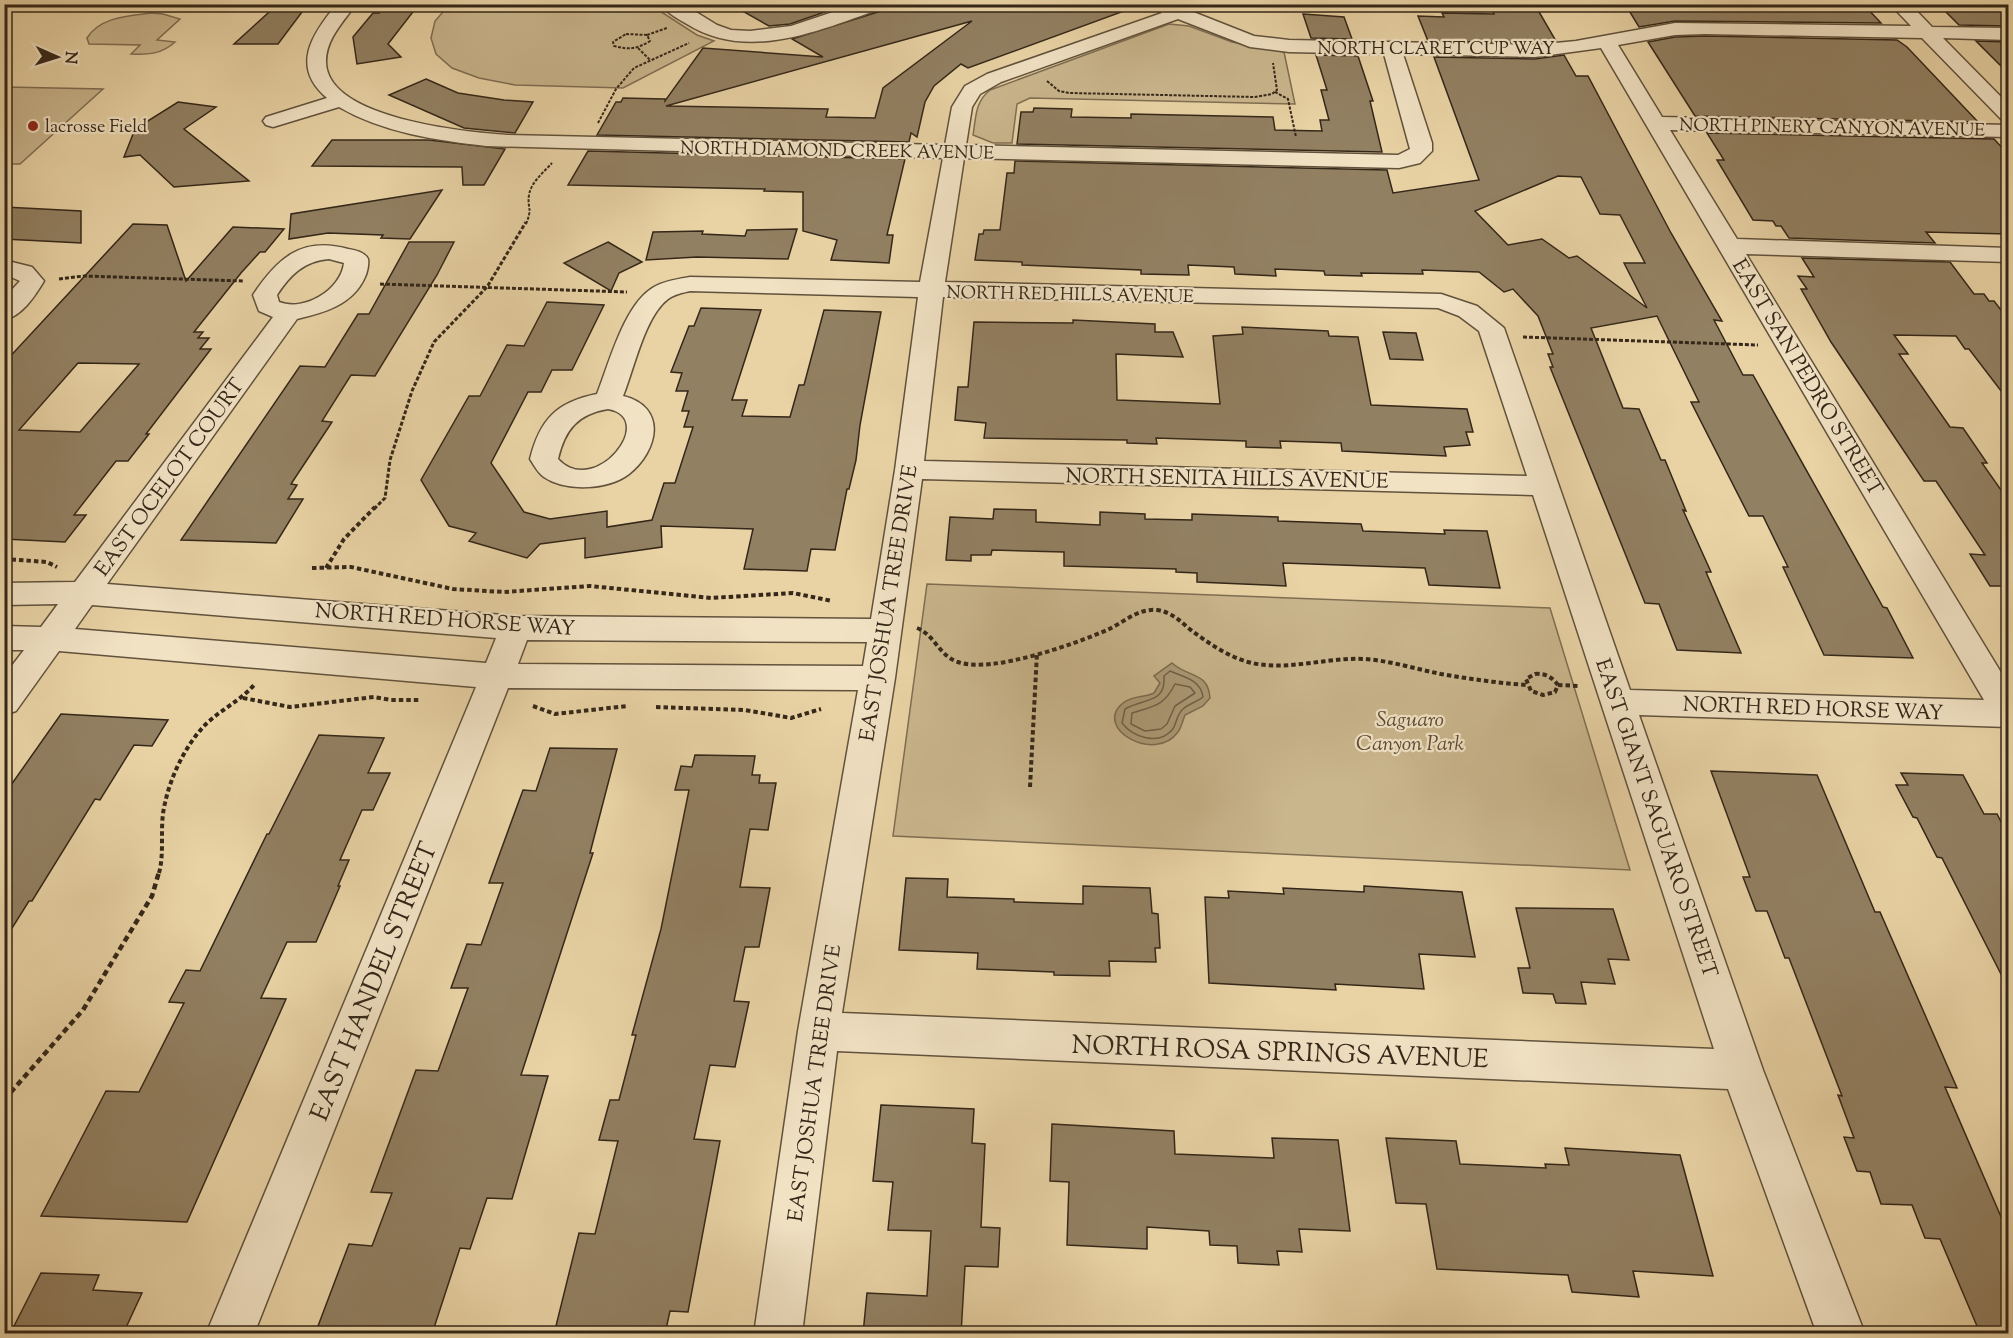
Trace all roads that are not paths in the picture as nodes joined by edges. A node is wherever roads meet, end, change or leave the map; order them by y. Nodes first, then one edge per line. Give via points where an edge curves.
1 (347, 4) edge
2 (670, 4) edge
3 (877, 4) edge
4 (1899, 4) edge
5 (1166, 9) edge
6 (1926, 32) junction
7 (2008, 34) edge
8 (1607, 42) junction
9 (1392, 49) junction
10 (342, 99) junction
11 (2008, 115) edge
12 (273, 121) dead end
13 (1656, 123) junction
14 (2008, 131) edge
15 (954, 153) junction
16 (1730, 246) junction
17 (2007, 257) edge
18 (16, 271) edge
19 (931, 291) junction
20 (1468, 310) joint
21 (4, 313) edge
22 (288, 314) dead end
23 (608, 401) dead end
24 (909, 470) junction
25 (1546, 486) junction
26 (84, 593) junction
27 (4, 594) edge
28 (516, 628) junction
29 (899, 629) junction
30 (4, 638) edge
31 (50, 639) junction
32 (497, 676) junction
33 (878, 678) junction
34 (4, 702) edge
35 (1618, 702) junction
36 (2008, 713) edge
37 (819, 1032) junction
38 (1742, 1070) junction
39 (230, 1334) edge
40 (778, 1334) edge
41 (1841, 1334) edge

1 - 10 street, NORTH DIAMOND CREEK AVENUE via 330,24 317,57 317,70
2 - 3 street via 710,29 731,36 756,37 784,33
4 - 6 street
5 - 9 street, NORTH CLARET CUP WAY via 1250,41
5 - 15 street, EAST JOSHUA TREE DRIVE via 972,90 962,108
6 - 7 street, NORTH CLARET CUP WAY
6 - 8 street, NORTH CLARET CUP WAY via 1706,28 1675,29
6 - 11 street
8 - 9 street, NORTH CLARET CUP WAY via 1535,51
8 - 13 street, EAST SAN PEDRO STREET
9 - 15 street, NORTH DIAMOND CREEK AVENUE via 1421,143 1421,151 1412,158 1384,163
10 - 12 street
10 - 15 street, NORTH DIAMOND CREEK AVENUE via 390,123 459,138
13 - 14 street, NORTH PINERY CANYON AVENUE
13 - 16 street, EAST SAN PEDRO STREET
15 - 19 street, EAST JOSHUA TREE DRIVE
16 - 17 street
16 - 36 street, EAST SAN PEDRO STREET
18 - 21 street via 32,281
19 - 20 street, NORTH RED HILLS AVENUE via 1441,301
19 - 23 street, NORTH RED HILLS AVENUE via 690,284 670,288 644,310
19 - 24 street, EAST JOSHUA TREE DRIVE
20 - 25 street, EAST GIANT SAGUARO STREET via 1491,328
22 - 26 street, EAST OCELOT COURT
24 - 25 street, NORTH SENITA HILLS AVENUE
24 - 29 street, EAST JOSHUA TREE DRIVE
25 - 35 street, EAST GIANT SAGUARO STREET
26 - 27 street, NORTH RED HORSE WAY
26 - 28 street, NORTH RED HORSE WAY
26 - 31 street, EAST OCELOT COURT
28 - 29 street, NORTH RED HORSE WAY
28 - 32 street, EAST HANDEL STREET
29 - 33 street, EAST JOSHUA TREE DRIVE
30 - 31 street
31 - 32 street
31 - 34 street, EAST OCELOT COURT
32 - 33 street
32 - 39 street, EAST HANDEL STREET
33 - 37 street, EAST JOSHUA TREE DRIVE
35 - 36 street, NORTH RED HORSE WAY
35 - 38 street, EAST GIANT SAGUARO STREET
37 - 38 street, NORTH ROSA SPRINGS AVENUE
37 - 40 street, EAST JOSHUA TREE DRIVE
38 - 41 street, EAST GIANT SAGUARO STREET

